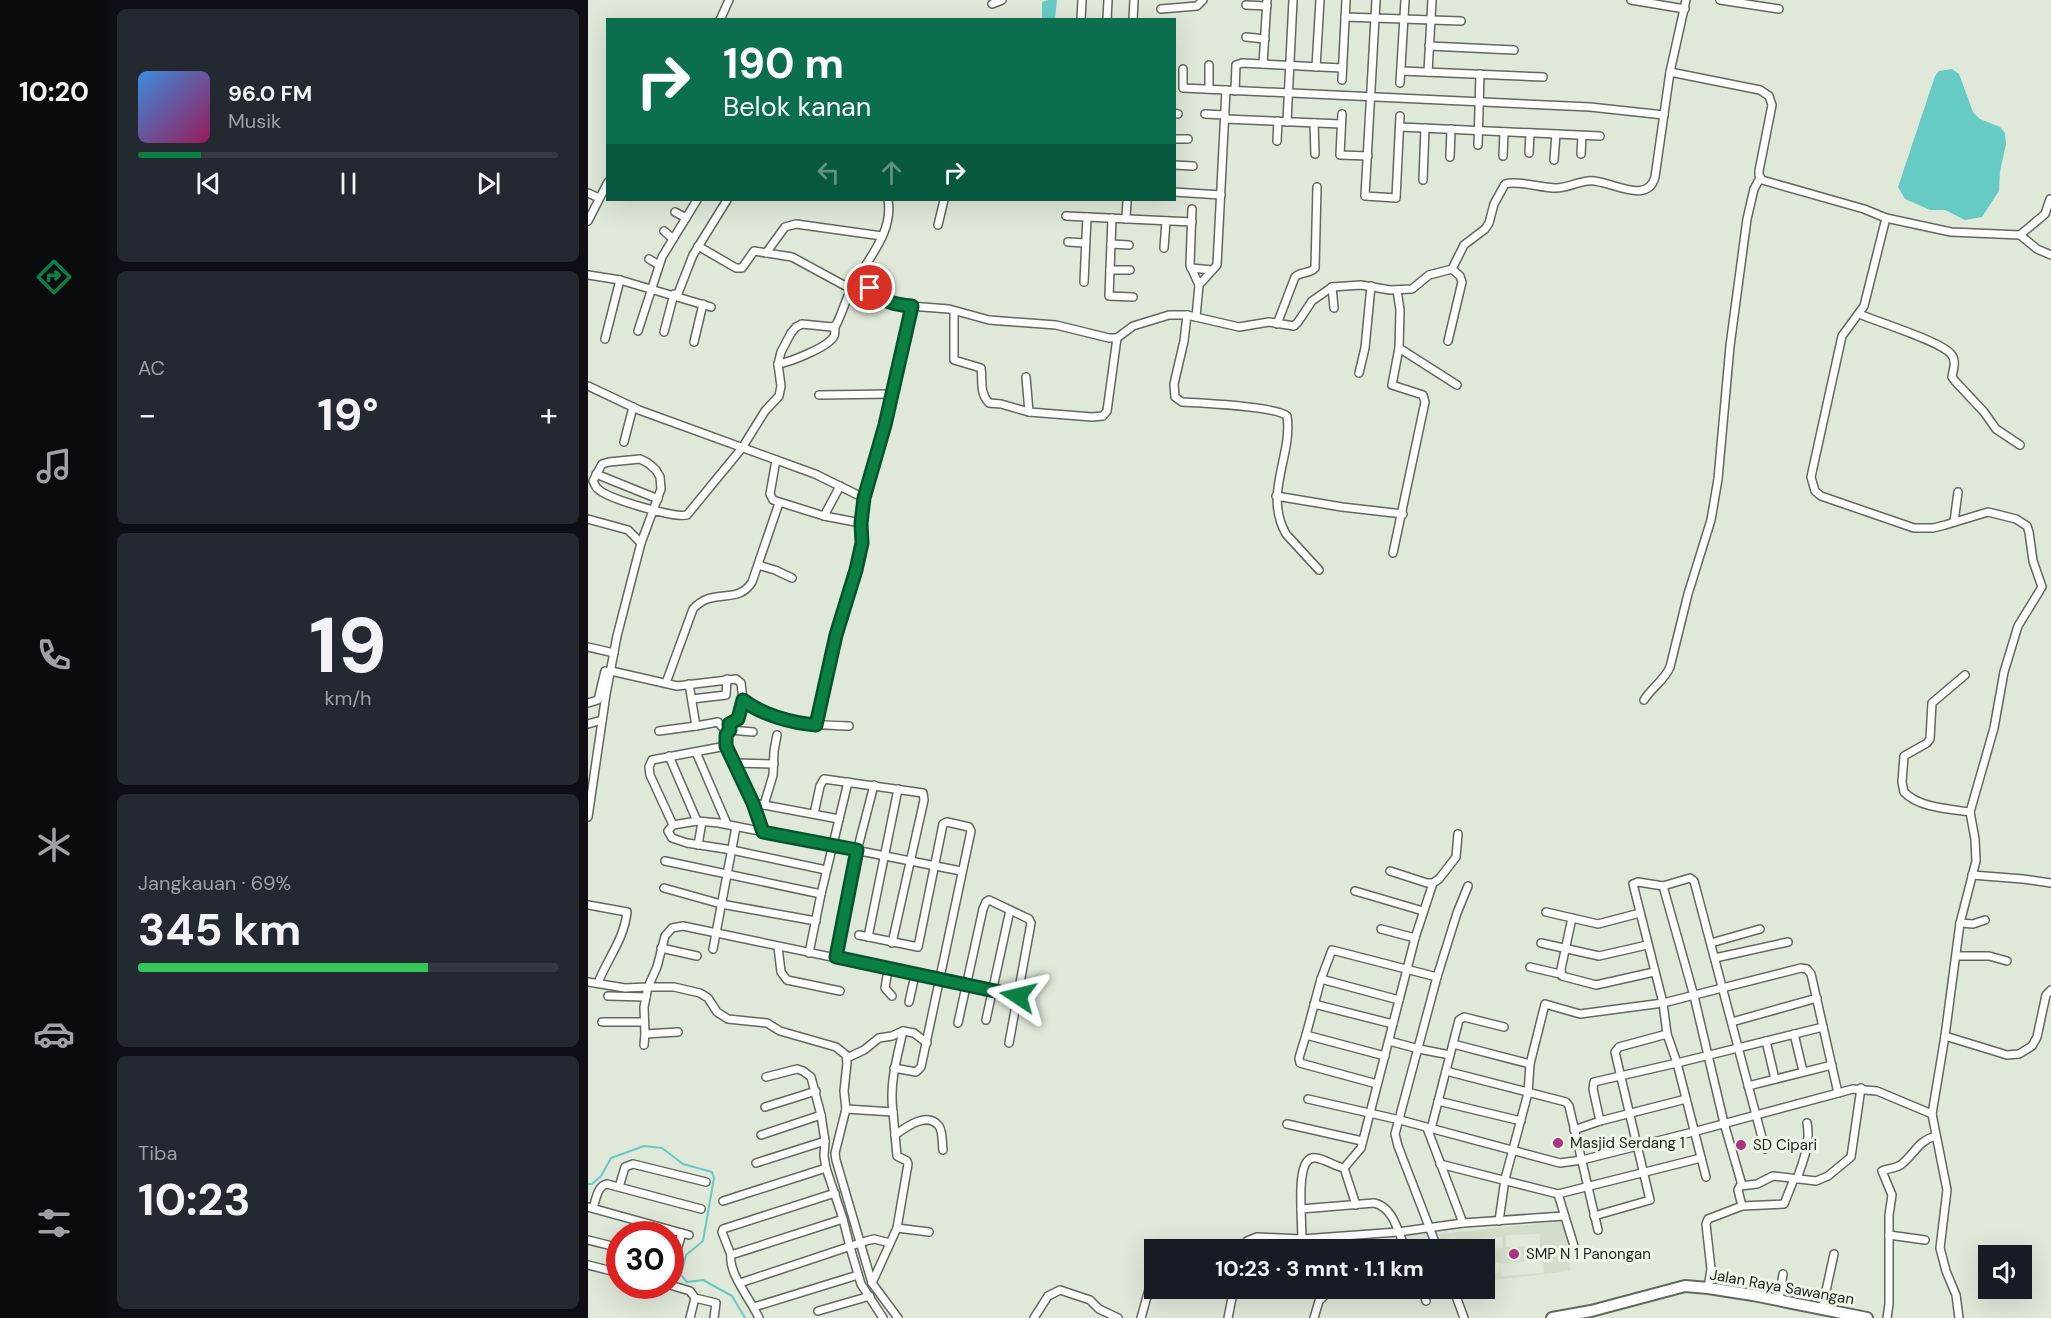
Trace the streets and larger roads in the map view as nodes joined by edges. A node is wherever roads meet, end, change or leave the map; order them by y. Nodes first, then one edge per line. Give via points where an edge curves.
1 (729, 0) edge
2 (1002, 0) edge
3 (1082, 0) edge
4 (1108, 0) edge
5 (1134, 0) edge
6 (1203, 0) edge
7 (1293, 0) edge
8 (1320, 0) edge
9 (1346, 0) edge
10 (1376, 0) edge
11 (1405, 0) edge
12 (1432, 0) edge
13 (1631, 0) edge
14 (1686, 0) edge
15 (1720, 0) edge
16 (1267, 3) edge
17 (992, 4) dead end
18 (1246, 5) dead end
19 (1161, 9) dead end
20 (1685, 9) junction
21 (1779, 9) dead end
22 (1345, 17) junction
23 (721, 18) edge
24 (1081, 18) edge
25 (1107, 18) edge
26 (1133, 18) edge
27 (1376, 18) junction
28 (1404, 19) junction
29 (1431, 20) junction
30 (1461, 21) dead end
31 (1246, 38) dead end
32 (1265, 39) junction
33 (1429, 46) junction
34 (1514, 50) dead end
35 (1263, 64) junction
36 (1209, 65) dead end
37 (1290, 65) junction
38 (1316, 67) junction
39 (1342, 68) junction
40 (1183, 69) dead end
41 (1401, 71) junction
42 (1428, 72) junction
43 (1670, 72) junction
44 (1480, 74) junction
45 (1543, 77) dead end
46 (1342, 80) dead end
47 (1400, 83) dead end
48 (1209, 89) junction
49 (1231, 91) junction
50 (1288, 93) junction
51 (1371, 98) junction
52 (1479, 103) junction
53 (1205, 114) dead end
54 (1342, 114) dead end
55 (1664, 115) junction
56 (1400, 116) dead end
57 (1225, 117) junction
58 (1278, 121) junction
59 (1287, 122) junction
60 (1314, 123) junction
61 (1341, 124) junction
62 (1400, 127) junction
63 (1425, 128) junction
64 (1451, 129) junction
65 (1478, 131) junction
66 (1504, 132) junction
67 (1530, 133) junction
68 (1556, 134) junction
69 (1582, 136) junction
70 (1600, 136) dead end
71 (1176, 139) edge
72 (1188, 139) dead end
73 (1277, 141) dead end
74 (1478, 145) dead end
75 (1529, 153) dead end
76 (1315, 154) dead end
77 (1581, 154) dead end
78 (1368, 156) junction
79 (1503, 156) dead end
80 (1450, 157) dead end
81 (1554, 160) dead end
82 (1176, 165) edge
83 (1194, 166) dead end
84 (1760, 178) junction
85 (1423, 180) dead end
86 (606, 186) edge
87 (1317, 187) dead end
88 (1176, 192) edge
89 (588, 193) edge
90 (1221, 195) junction
91 (599, 198) junction
92 (2050, 199) edge
93 (696, 201) edge
94 (726, 201) edge
95 (888, 201) edge
96 (944, 201) edge
97 (1127, 201) edge
98 (1192, 209) dead end
99 (675, 212) dead end
100 (1066, 216) dead end
101 (1087, 217) junction
102 (686, 218) junction
103 (1112, 218) junction
104 (1886, 218) junction
105 (1126, 219) junction
106 (588, 221) edge
107 (1166, 221) junction
108 (1192, 222) junction
109 (938, 225) dead end
110 (664, 231) dead end
111 (2020, 235) junction
112 (882, 236) junction
113 (672, 238) junction
114 (1068, 242) dead end
115 (1085, 243) junction
116 (1111, 244) junction
117 (1129, 245) dead end
118 (698, 246) junction
119 (1164, 248) dead end
120 (766, 253) junction
121 (2051, 255) edge
122 (649, 259) dead end
123 (659, 265) junction
124 (1191, 268) junction
125 (1452, 269) junction
126 (1110, 270) junction
127 (1130, 270) dead end
128 (1212, 270) junction
129 (588, 275) edge
130 (860, 275) junction
131 (620, 280) junction
132 (1084, 282) dead end
133 (1199, 285) junction
134 (1371, 286) junction
135 (1332, 287) junction
136 (651, 288) junction
137 (852, 289) junction
138 (1397, 290) junction
139 (676, 295) junction
140 (1133, 297) dead end
141 (912, 306) junction
142 (1334, 308) dead end
143 (954, 311) junction
144 (1858, 314) junction
145 (1187, 315) junction
146 (1196, 316) junction
147 (1277, 324) junction
148 (835, 326) junction
149 (638, 331) dead end
150 (663, 332) dead end
151 (1117, 338) junction
152 (604, 339) dead end
153 (1448, 341) dead end
154 (694, 342) dead end
155 (1399, 348) junction
156 (778, 364) junction
157 (1359, 373) dead end
158 (1026, 377) dead end
159 (1457, 385) dead end
160 (588, 386) edge
161 (892, 394) junction
162 (819, 395) dead end
163 (633, 407) junction
164 (1029, 412) junction
165 (624, 442) dead end
166 (2020, 445) dead end
167 (742, 448) junction
168 (776, 460) junction
169 (596, 474) junction
170 (840, 486) junction
171 (1958, 492) dead end
172 (1276, 496) junction
173 (864, 498) junction
174 (658, 499) junction
175 (779, 503) junction
176 (652, 510) junction
177 (1402, 514) junction
178 (824, 516) junction
179 (588, 519) edge
180 (1954, 522) junction
181 (861, 523) junction
182 (641, 543) junction
183 (1392, 553) dead end
184 (758, 565) junction
185 (1319, 570) dead end
186 (792, 578) dead end
187 (588, 647) edge
188 (614, 652) junction
189 (608, 671) junction
190 (1965, 675) dead end
191 (727, 679) junction
192 (666, 683) junction
193 (689, 684) junction
194 (692, 699) junction
195 (1644, 699) dead end
196 (743, 700) junction
197 (588, 703) edge
198 (602, 720) junction
199 (588, 724) edge
200 (816, 725) junction
201 (696, 726) junction
202 (849, 726) dead end
203 (659, 730) dead end
204 (728, 731) junction
205 (753, 732) dead end
206 (777, 735) dead end
207 (726, 746) junction
208 (696, 752) junction
209 (669, 756) junction
210 (734, 763) junction
211 (774, 764) junction
212 (848, 782) junction
213 (874, 785) junction
214 (898, 789) junction
215 (753, 803) junction
216 (764, 805) junction
217 (1970, 812) junction
218 (814, 814) junction
219 (588, 817) edge
220 (839, 819) junction
221 (700, 821) junction
222 (727, 824) junction
223 (673, 825) junction
224 (736, 827) junction
225 (763, 832) junction
226 (1458, 834) dead end
227 (698, 845) junction
228 (833, 846) junction
229 (732, 849) junction
230 (857, 850) junction
231 (885, 856) junction
232 (665, 861) dead end
233 (911, 861) junction
234 (934, 866) junction
235 (826, 870) junction
236 (961, 871) junction
237 (1390, 871) dead end
238 (727, 874) junction
239 (1972, 875) junction
240 (1433, 883) junction
241 (2051, 884) edge
242 (1468, 886) dead end
243 (1663, 886) junction
244 (664, 888) dead end
245 (1355, 891) dead end
246 (821, 894) junction
247 (721, 904) junction
248 (588, 905) edge
249 (1010, 910) junction
250 (1423, 911) junction
251 (1546, 912) dead end
252 (1640, 913) junction
253 (1572, 918) junction
254 (1985, 920) dead end
255 (816, 921) junction
256 (1960, 924) junction
257 (1381, 929) dead end
258 (1760, 929) dead end
259 (714, 933) junction
260 (859, 935) dead end
261 (868, 937) junction
262 (1415, 938) junction
263 (1788, 942) dead end
264 (892, 943) junction
265 (1541, 943) dead end
266 (1711, 943) junction
267 (1647, 945) junction
268 (778, 947) junction
269 (662, 948) junction
270 (1566, 948) junction
271 (713, 949) dead end
272 (809, 953) junction
273 (697, 956) dead end
274 (1956, 956) junction
275 (836, 957) junction
276 (1715, 958) junction
277 (2007, 962) dead end
278 (1530, 967) dead end
279 (888, 970) junction
280 (1407, 970) junction
281 (1654, 972) junction
282 (1560, 974) junction
283 (915, 975) junction
284 (1437, 977) junction
285 (1321, 979) junction
286 (939, 980) junction
287 (588, 982) edge
288 (598, 983) junction
289 (966, 986) junction
290 (648, 987) junction
291 (1723, 988) junction
292 (2051, 990) edge
293 (840, 991) dead end
294 (992, 991) junction
295 (608, 996) dead end
296 (892, 996) dead end
297 (1018, 996) junction
298 (1694, 996) junction
299 (646, 997) junction
300 (1816, 998) junction
301 (1399, 1000) junction
302 (909, 1002) dead end
303 (1663, 1003) junction
304 (1314, 1004) junction
305 (986, 1020) dead end
306 (602, 1022) dead end
307 (644, 1022) junction
308 (1732, 1022) junction
309 (958, 1023) dead end
310 (1393, 1024) junction
311 (1504, 1027) dead end
312 (1823, 1027) junction
313 (903, 1031) junction
314 (678, 1032) dead end
315 (645, 1034) junction
316 (1668, 1034) junction
317 (1794, 1034) junction
318 (1306, 1035) junction
319 (1945, 1036) junction
320 (1389, 1041) junction
321 (1766, 1041) junction
322 (927, 1043) junction
323 (1009, 1043) dead end
324 (1453, 1044) junction
325 (644, 1045) dead end
326 (1737, 1047) junction
327 (1419, 1049) junction
328 (1450, 1055) junction
329 (1385, 1056) junction
330 (1707, 1056) junction
331 (847, 1058) junction
332 (1677, 1063) junction
333 (1530, 1065) junction
334 (1832, 1065) junction
335 (894, 1068) junction
336 (1446, 1071) junction
337 (1803, 1071) junction
338 (1619, 1076) junction
339 (766, 1077) dead end
340 (1775, 1079) junction
341 (1377, 1084) junction
342 (1748, 1086) junction
343 (1861, 1088) junction
344 (816, 1091) junction
345 (1528, 1093) junction
346 (1838, 1093) junction
347 (1308, 1099) dead end
348 (1686, 1099) junction
349 (1438, 1101) junction
350 (765, 1107) dead end
351 (846, 1108) junction
352 (893, 1112) junction
353 (1369, 1114) junction
354 (1629, 1114) junction
355 (1932, 1114) junction
356 (821, 1115) junction
357 (1755, 1116) junction
358 (1400, 1120) junction
359 (1521, 1121) junction
360 (1600, 1121) junction
361 (1724, 1123) junction
362 (1807, 1123) dead end
363 (1287, 1124) dead end
364 (1429, 1128) junction
365 (1574, 1130) junction
366 (1694, 1132) junction
367 (761, 1135) dead end
368 (896, 1135) junction
369 (1936, 1136) junction
370 (825, 1141) junction
371 (1362, 1141) junction
372 (1637, 1145) junction
373 (1764, 1149) dead end
374 (943, 1150) dead end
375 (1513, 1150) junction
376 (1701, 1158) junction
377 (1582, 1160) junction
378 (756, 1163) dead end
379 (1440, 1164) junction
380 (826, 1168) junction
381 (1344, 1168) junction
382 (1644, 1172) junction
383 (1706, 1177) dead end
384 (1505, 1179) junction
385 (1796, 1179) junction
386 (706, 1182) dead end
387 (1742, 1185) junction
388 (619, 1187) junction
389 (1588, 1187) junction
390 (835, 1193) junction
391 (1558, 1194) junction
392 (723, 1201) dead end
393 (1356, 1205) junction
394 (1742, 1206) junction
395 (591, 1208) edge
396 (701, 1209) dead end
397 (1301, 1209) junction
398 (1564, 1216) junction
399 (1594, 1216) junction
400 (843, 1219) junction
401 (638, 1221) edge
402 (1498, 1221) junction
403 (1463, 1223) junction
404 (897, 1228) junction
405 (1431, 1228) junction
406 (1598, 1230) dead end
407 (929, 1232) dead end
408 (1398, 1232) junction
409 (1889, 1235) junction
410 (1252, 1239) edge
411 (1302, 1239) junction
412 (1401, 1239) edge
413 (1434, 1239) edge
414 (588, 1240) edge
415 (1925, 1240) dead end
416 (890, 1243) junction
417 (606, 1244) edge
418 (860, 1244) junction
419 (1574, 1246) dead end
420 (850, 1247) junction
421 (1834, 1254) dead end
422 (731, 1255) junction
423 (588, 1265) edge
424 (606, 1270) edge
425 (1783, 1274) dead end
426 (858, 1275) junction
427 (740, 1283) junction
428 (872, 1283) junction
429 (1708, 1288) junction
430 (684, 1289) edge
431 (870, 1296) junction
432 (694, 1298) junction
433 (1146, 1299) edge
434 (1231, 1299) edge
435 (1321, 1299) edge
436 (1457, 1299) edge
437 (1779, 1300) junction
438 (754, 1307) junction
439 (1822, 1309) junction
440 (818, 1311) dead end
441 (1107, 1316) edge
442 (690, 1318) edge
443 (714, 1318) edge
444 (759, 1318) edge
445 (883, 1318) edge
446 (898, 1318) edge
447 (1034, 1318) edge
448 (1118, 1318) edge
449 (1141, 1318) edge
450 (1228, 1318) edge
451 (1314, 1318) edge
452 (1464, 1318) edge
453 (1552, 1318) edge
454 (1867, 1318) edge
455 (1887, 1318) edge
456 (1959, 1318) edge

1 - 23 street
2 - 17 street
3 - 24 street
4 - 25 street
5 - 26 street
6 - 19 street via 1197,6
7 - 37 street
8 - 38 street
9 - 22 street
10 - 27 street
11 - 28 street
12 - 29 street
13 - 20 street
14 - 20 street
15 - 21 street
16 - 18 street
16 - 32 street
20 - 43 street
22 - 27 street
22 - 39 street
27 - 28 street
27 - 51 street
28 - 29 street
28 - 41 street
29 - 30 street
29 - 33 street
31 - 32 street
32 - 35 street
33 - 34 street
33 - 42 street
35 - 37 street
35 - 49 street via 1236,65
36 - 48 street
37 - 38 street
37 - 50 street
38 - 39 street
39 - 46 street
40 - 48 street via 1183,88
41 - 42 street
41 - 47 street
42 - 44 street
43 - 55 street
43 - 84 street via 1760,90 1769,96 1772,105
44 - 45 street
44 - 52 street
48 - 49 street
49 - 50 street
49 - 57 street
50 - 51 street
50 - 59 street
51 - 52 street
51 - 78 street
52 - 55 street via 1590,107
52 - 65 street
53 - 57 street
54 - 61 street
55 - 125 street via 1655,177 1647,189 1636,191 1588,181 1559,188 1505,184 1489,224 1464,245
56 - 62 street
57 - 58 street
57 - 90 street
58 - 59 street
58 - 73 street
59 - 60 street
60 - 61 street
60 - 76 street
61 - 78 street via 1340,155
62 - 63 street
62 - 78 street via 1396,198 1365,196
63 - 64 street
63 - 85 street
64 - 65 street
64 - 80 street
65 - 66 street
65 - 74 street
66 - 67 street
66 - 79 street
67 - 68 street
67 - 75 street
68 - 69 street
68 - 81 street
69 - 70 street
69 - 77 street
71 - 72 street
82 - 83 street
84 - 104 street
84 - 195 street via 1747,219 1711,520 1670,668
86 - 91 street
87 - 147 street via 1315,268 1295,277
88 - 90 street
89 - 91 street
90 - 128 street via 1216,265
91 - 106 street
92 - 111 street via 2045,214
93 - 102 street
94 - 118 street
95 - 112 street
96 - 109 street
97 - 105 street
98 - 108 street
99 - 102 street
100 - 101 street
101 - 103 street
101 - 115 street
102 - 113 street
103 - 105 street
103 - 116 street
104 - 111 street via 1951,232
104 - 144 street via 1868,293
105 - 107 street
107 - 108 street
107 - 119 street
108 - 124 street
110 - 113 street
111 - 121 street
112 - 120 street via 796,224 784,227
112 - 130 street
113 - 123 street
114 - 115 street
115 - 132 street
116 - 117 street
116 - 126 street
118 - 120 street via 736,268 742,268 754,251
118 - 139 street
120 - 137 street via 792,257
122 - 123 street
123 - 136 street
124 - 128 street
124 - 133 street
125 - 138 street via 1429,275 1412,289
125 - 153 street via 1462,282
126 - 127 street
126 - 140 street via 1109,296
128 - 133 street
129 - 131 street
130 - 137 street
130 - 141 street via 885,301
131 - 136 street
131 - 152 street
133 - 146 street
134 - 135 street
134 - 138 street
134 - 157 street
135 - 142 street
135 - 147 street via 1312,301 1296,324
136 - 139 street
136 - 149 street
137 - 148 street
138 - 155 street
139 - 150 street
139 - 154 street via 707,305
141 - 143 street
141 - 161 street
143 - 151 street via 989,320 1056,325
143 - 164 street via 954,360 981,368 981,390 989,403
144 - 166 street via 1950,353 1955,381 1996,429
144 - 180 street via 1842,336 1811,477 1815,491 1914,528
145 - 146 street
145 - 151 street via 1154,318 1132,326
145 - 172 street via 1174,397 1182,402 1254,408 1287,416
146 - 147 street via 1239,327 1261,322
148 - 156 street via 834,337 828,343 793,361
148 - 156 street via 796,327
151 - 164 street via 1106,414 1097,417
155 - 159 street
155 - 177 street via 1392,385 1423,395 1425,402
156 - 167 street via 779,396
158 - 164 street
160 - 163 street
161 - 162 street
161 - 173 street
163 - 165 street
163 - 167 street
167 - 168 street
167 - 176 street via 687,515
168 - 170 street
168 - 175 street via 770,497
169 - 174 street
169 - 174 street via 602,464 609,462 644,461 660,477
169 - 176 street via 593,481 600,491
170 - 173 street
170 - 178 street
171 - 180 street
172 - 177 street
172 - 185 street via 1282,528
173 - 181 street
174 - 176 street
175 - 178 street
175 - 184 street
176 - 182 street
177 - 183 street
178 - 181 street
179 - 182 street via 628,530
180 - 217 street via 1988,512 2021,522 2030,532 2033,561 2042,587 2018,626
181 - 200 street via 856,570 836,635
182 - 188 street
184 - 186 street
184 - 192 street via 745,592 710,597 693,609
187 - 188 street
188 - 189 street
189 - 192 street
189 - 197 street via 598,700
189 - 198 street
190 - 217 street via 1932,704 1930,739 1904,756 1902,782 1904,792 1914,799
191 - 193 street
191 - 194 street via 724,696
191 - 196 street via 741,683
192 - 193 street
193 - 194 street
194 - 201 street
196 - 200 street via 763,712
196 - 204 street via 738,719 730,723
198 - 199 street
198 - 219 street
200 - 202 street
201 - 203 street
201 - 204 street via 718,722
204 - 205 street
204 - 207 street
206 - 211 street
207 - 208 street
207 - 210 street
208 - 209 street
208 - 222 street
209 - 221 street
209 - 223 street via 652,760 649,770
210 - 211 street
210 - 215 street
211 - 216 street
212 - 213 street
212 - 218 street via 824,779
212 - 220 street
213 - 214 street
213 - 230 street
214 - 231 street
214 - 233 street via 921,792 925,797
215 - 216 street
215 - 225 street
216 - 218 street
217 - 239 street via 1977,852
218 - 220 street
220 - 228 street
221 - 222 street
221 - 223 street
221 - 227 street
222 - 224 street
223 - 227 street via 668,831 672,838
224 - 225 street
224 - 229 street
225 - 228 street
226 - 240 street via 1456,857
227 - 229 street
228 - 230 street
228 - 235 street
229 - 235 street
229 - 238 street
230 - 231 street
230 - 275 street
231 - 233 street
231 - 261 street
232 - 238 street
233 - 234 street
233 - 264 street
234 - 236 street
234 - 236 street via 943,824 947,822 970,829
234 - 264 street via 921,948
235 - 246 street
236 - 286 street
237 - 240 street
238 - 246 street
238 - 247 street
239 - 241 street
239 - 256 street
240 - 250 street
242 - 284 street
243 - 252 street via 1633,884
243 - 266 street via 1692,879
243 - 298 street
244 - 247 street
245 - 250 street
246 - 255 street
247 - 255 street
247 - 259 street
248 - 288 street via 625,911 627,915 622,937
249 - 289 street via 990,900 986,902
249 - 294 street
249 - 297 street via 1031,922
250 - 262 street
251 - 253 street
252 - 253 street via 1602,924
252 - 267 street
253 - 270 street
254 - 256 street
255 - 272 street
256 - 274 street
257 - 262 street
258 - 266 street
259 - 268 street
259 - 269 street via 677,926 668,931
259 - 271 street
260 - 261 street
261 - 264 street
262 - 280 street
263 - 276 street
265 - 270 street
266 - 276 street
267 - 270 street via 1599,956
267 - 281 street
268 - 272 street
268 - 293 street via 781,972 787,980
269 - 273 street
269 - 290 street
270 - 282 street
272 - 275 street
274 - 277 street via 1987,956
274 - 319 street
275 - 279 street
276 - 291 street
278 - 282 street
279 - 283 street
279 - 296 street via 885,988
280 - 284 street
280 - 285 street via 1334,949
280 - 301 street
281 - 282 street via 1596,986
281 - 303 street
283 - 286 street
283 - 302 street
284 - 327 street
285 - 301 street
285 - 304 street
286 - 289 street
286 - 322 street
287 - 288 street
288 - 290 street
289 - 294 street
289 - 309 street
290 - 299 street
290 - 331 street via 700,993 728,1019 767,1023 784,1033 836,1047
291 - 298 street
291 - 300 street via 1805,969 1811,974
291 - 308 street
292 - 319 street via 2046,994 2037,1037 2032,1046 2019,1054 2007,1055
294 - 297 street
294 - 305 street
295 - 299 street
297 - 323 street
298 - 303 street
298 - 330 street
299 - 307 street
300 - 308 street
300 - 312 street
301 - 310 street
303 - 316 street
303 - 333 street via 1580,1014 1545,1004
304 - 310 street
304 - 318 street
306 - 307 street
307 - 315 street
308 - 326 street
310 - 320 street
311 - 324 street via 1461,1018
312 - 317 street
312 - 334 street
313 - 322 street via 914,1033
313 - 331 street via 879,1038
313 - 335 street
314 - 315 street
315 - 325 street
316 - 332 street
316 - 338 street via 1617,1048
317 - 321 street
317 - 337 street
318 - 329 street
318 - 341 street via 1300,1063
319 - 355 street
320 - 327 street
320 - 329 street
321 - 326 street
321 - 340 street
322 - 335 street via 918,1071
324 - 328 street
324 - 333 street
326 - 330 street
326 - 342 street
327 - 328 street
327 - 358 street
328 - 336 street
329 - 341 street
330 - 332 street
330 - 361 street
331 - 351 street
332 - 338 street
332 - 348 street
333 - 345 street
334 - 337 street
334 - 346 street
335 - 352 street via 890,1095
336 - 345 street
336 - 349 street
337 - 340 street
338 - 354 street
338 - 360 street via 1594,1082
339 - 344 street via 798,1069 811,1077
340 - 342 street
341 - 353 street
342 - 357 street
343 - 346 street
343 - 355 street
343 - 385 street via 1849,1161 1816,1181
344 - 350 street
344 - 356 street
345 - 359 street
345 - 365 street via 1566,1102
346 - 357 street
347 - 353 street
348 - 354 street
348 - 366 street
349 - 359 street
349 - 364 street
351 - 352 street
351 - 418 street via 835,1153
352 - 368 street
353 - 358 street
353 - 371 street
354 - 360 street
354 - 372 street
355 - 369 street
356 - 367 street
356 - 370 street
357 - 361 street
357 - 373 street
358 - 364 street
358 - 405 street via 1396,1142
359 - 375 street
360 - 365 street
361 - 366 street
361 - 387 street
362 - 385 street via 1808,1146
363 - 371 street
364 - 375 street
364 - 379 street
365 - 377 street
366 - 372 street
366 - 376 street
368 - 374 street via 918,1120 937,1124
368 - 404 street via 897,1156 908,1163
369 - 409 street via 1918,1145 1903,1164 1882,1170 1892,1194
369 - 456 street via 1947,1190 1940,1248 1956,1295
370 - 378 street
370 - 380 street
371 - 381 street
372 - 377 street
372 - 382 street
375 - 377 street via 1560,1163
375 - 384 street
376 - 382 street
376 - 383 street
377 - 389 street
379 - 384 street
379 - 403 street
380 - 390 street
380 - 392 street
381 - 393 street
381 - 397 street via 1308,1159
382 - 389 street
382 - 399 street via 1650,1200
384 - 391 street
384 - 402 street
385 - 387 street via 1773,1176 1757,1184
385 - 394 street via 1784,1204
386 - 388 street via 633,1164 625,1167
387 - 394 street via 1738,1190
388 - 395 street via 602,1185
388 - 396 street
389 - 391 street
389 - 399 street
390 - 400 street
390 - 422 street via 723,1229
391 - 398 street
393 - 397 street
393 - 408 street via 1383,1205
394 - 429 street via 1708,1219
395 - 401 street
397 - 411 street
398 - 402 street
398 - 419 street
399 - 406 street
400 - 420 street
400 - 422 street
402 - 403 street
403 - 405 street
404 - 407 street
404 - 416 street
405 - 408 street
405 - 413 street
408 - 411 street
408 - 412 street
409 - 415 street
409 - 455 street
410 - 411 street
414 - 417 street
416 - 418 street via 874,1239
416 - 428 street
418 - 420 street
418 - 428 street
420 - 426 street
420 - 427 street
421 - 439 street
422 - 427 street
423 - 424 street
425 - 437 street
426 - 431 street
426 - 438 street
427 - 438 street
428 - 446 street
429 - 437 street, Jalan Raya Sawangan
429 - 453 street, Jalan Raya Sawangan via 1675,1287
430 - 432 street
431 - 440 street
431 - 445 street
432 - 442 street
432 - 443 street via 716,1303
433 - 449 street
434 - 450 street
435 - 451 street
436 - 452 street
437 - 439 street, Jalan Raya Sawangan
438 - 444 street
439 - 454 street, Jalan Raya Sawangan
441 - 447 street via 1090,1300 1060,1290 1048,1296
441 - 448 street

